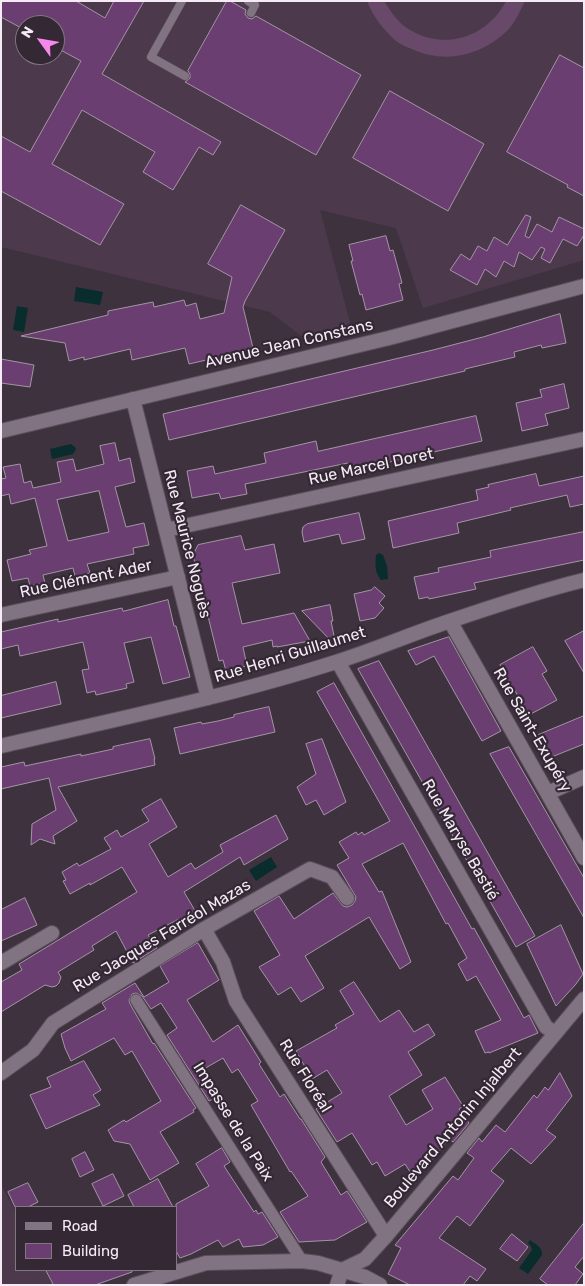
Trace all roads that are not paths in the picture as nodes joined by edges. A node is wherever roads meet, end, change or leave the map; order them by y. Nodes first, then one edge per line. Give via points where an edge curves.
1 (171, 1) edge
2 (248, 1) edge
3 (181, 4) edge
4 (251, 13) dead end
5 (185, 76) dead end
6 (584, 286) edge
7 (133, 399) junction
8 (1, 431) edge
9 (584, 439) edge
10 (166, 530) junction
11 (178, 577) junction
12 (584, 580) edge
13 (1, 616) edge
14 (450, 621) junction
15 (338, 662) junction
16 (208, 698) junction
17 (1, 746) edge
18 (584, 777) edge
19 (548, 793) junction
20 (584, 858) edge
21 (347, 898) dead end
22 (204, 929) junction
23 (52, 933) dead end
24 (1, 963) edge
25 (584, 998) edge
26 (136, 1000) dead end
27 (555, 1033) junction
28 (1, 1074) edge
29 (386, 1236) junction
30 (302, 1261) junction
31 (342, 1270) junction
32 (178, 1271) edge
33 (178, 1271) edge
34 (134, 1285) edge
35 (337, 1285) edge
36 (380, 1285) edge

1 - 3 lane
2 - 4 lane via 256,5
3 - 5 lane via 151,56
6 - 7 street, Avenue Jean Constans via 389,338
7 - 8 street, Avenue Jean Constans
7 - 10 street, Rue Maurice Noguès
9 - 10 street, Rue Marcel Doret
10 - 11 street, Rue Maurice Noguès
11 - 13 street, Rue Clément Ader
11 - 16 street, Rue Maurice Noguès
12 - 14 street, Rue Henri Guillaumet
14 - 15 street, Rue Henri Guillaumet
14 - 19 street, Rue Saint-Exupéry
15 - 16 street, Rue Henri Guillaumet
15 - 27 street, Rue Maryse Bastié via 546,1027
16 - 17 street, Rue Henri Guillaumet
18 - 19 street
19 - 20 street, Rue Saint-Exupéry
21 - 22 street, Rue Jacques Ferréol Mazas via 332,877 310,869
22 - 28 street, Rue Jacques Ferréol Mazas via 53,1023 33,1050
22 - 29 street, Rue Floréal via 223,962 236,1001
23 - 24 street
25 - 27 street, Boulevard Antonin Injalbert
26 - 30 street, Impasse de la Paix
27 - 29 street, Boulevard Antonin Injalbert
29 - 31 street, Boulevard Antonin Injalbert via 365,1258
30 - 31 street
30 - 33 street via 206,1262
31 - 35 street
31 - 36 street
32 - 34 street

